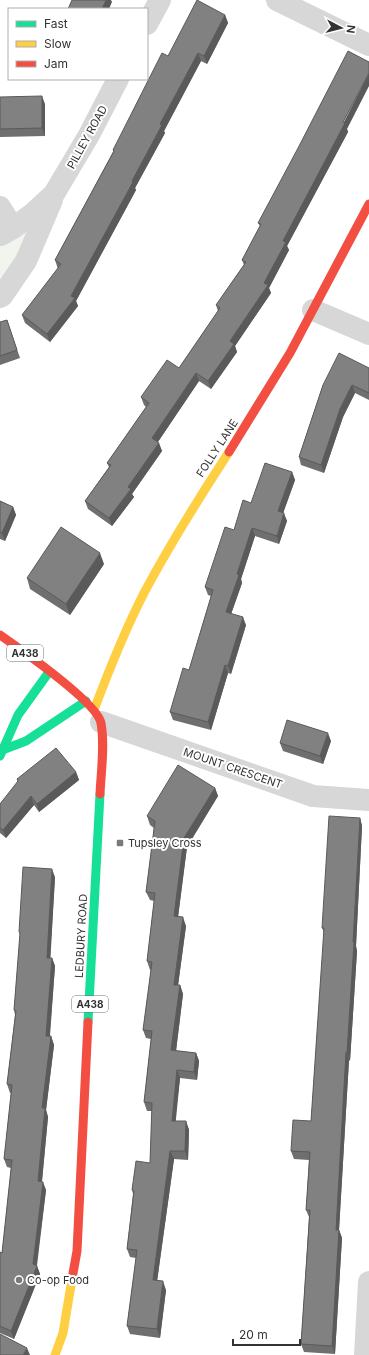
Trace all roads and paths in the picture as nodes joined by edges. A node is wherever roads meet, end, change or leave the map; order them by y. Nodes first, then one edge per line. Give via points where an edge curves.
1 (160, 0) edge
2 (277, 0) edge
3 (148, 22) edge
4 (369, 45) edge
5 (117, 80) edge
6 (54, 194) junction
7 (369, 204) edge
8 (0, 207) edge
9 (6, 232) edge
10 (0, 297) edge
11 (314, 310) junction
12 (369, 334) edge
13 (0, 635) edge
14 (50, 672) junction
15 (86, 701) junction
16 (97, 716) junction
17 (2, 753) edge
18 (369, 800) edge
19 (369, 1282) edge
20 (55, 1355) edge
21 (365, 1355) edge

1 - 3 street
2 - 4 street
5 - 6 street, PILLEY ROAD
6 - 9 street, PILLEY ROAD via 31,215
6 - 10 street, PILLEY ROAD via 26,261
7 - 11 main road, FOLLY LANE
8 - 9 street, PILLEY ROAD
11 - 12 street
11 - 16 main road, FOLLY LANE via 278,373 186,518 144,593 121,644
13 - 14 main road, A438
14 - 15 main road, A438
14 - 17 main road via 21,709
15 - 16 main road, A438
15 - 17 main road via 26,741
16 - 18 street, MOUNT CRESCENT via 313,796
16 - 20 main road, LEDBURY ROAD / A438 via 102,746 77,1251 63,1333
19 - 21 street

